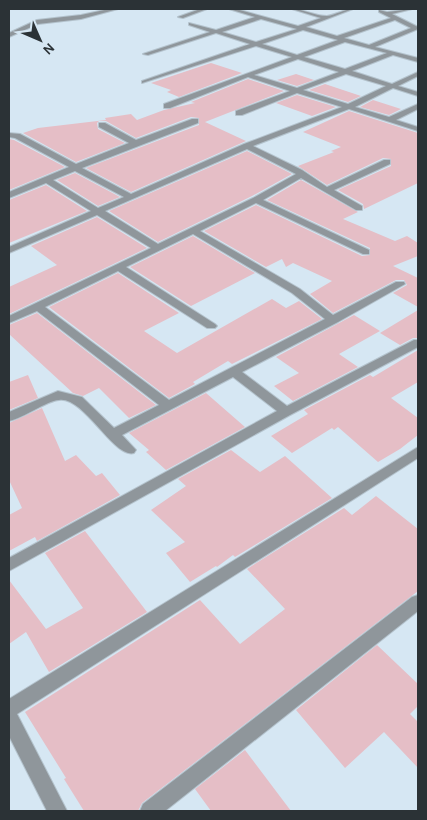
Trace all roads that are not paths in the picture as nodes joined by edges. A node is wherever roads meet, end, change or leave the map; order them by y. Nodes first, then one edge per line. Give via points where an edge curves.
1 (115, 9) edge
2 (203, 9) edge
3 (231, 9) edge
4 (294, 9) edge
5 (351, 9) edge
6 (410, 9) edge
7 (246, 11) edge
8 (260, 14) junction
9 (181, 17) dead end
10 (325, 17) junction
11 (395, 18) junction
12 (418, 20) edge
13 (405, 23) junction
14 (191, 24) dead end
15 (302, 28) junction
16 (418, 28) edge
17 (216, 32) junction
18 (9, 34) edge
19 (341, 39) junction
20 (258, 44) junction
21 (369, 46) junction
22 (393, 53) junction
23 (146, 54) dead end
24 (295, 57) junction
25 (418, 60) edge
26 (345, 71) junction
27 (418, 74) edge
28 (248, 76) junction
29 (144, 82) dead end
30 (393, 86) junction
31 (294, 90) junction
32 (418, 94) edge
33 (167, 106) dead end
34 (418, 106) edge
35 (346, 108) junction
36 (239, 113) dead end
37 (389, 120) junction
38 (195, 121) dead end
39 (102, 125) dead end
40 (418, 129) edge
41 (9, 135) edge
42 (135, 143) junction
43 (247, 146) junction
44 (387, 162) dead end
45 (76, 168) junction
46 (301, 175) junction
47 (47, 180) junction
48 (327, 190) junction
49 (9, 195) edge
50 (131, 198) junction
51 (256, 200) junction
52 (359, 208) dead end
53 (98, 211) junction
54 (192, 230) junction
55 (158, 248) junction
56 (9, 250) edge
57 (366, 252) dead end
58 (119, 267) junction
59 (400, 284) dead end
60 (39, 307) junction
61 (9, 320) edge
62 (334, 320) junction
63 (211, 326) dead end
64 (418, 344) edge
65 (235, 372) junction
66 (168, 405) junction
67 (286, 412) junction
68 (9, 417) edge
69 (112, 435) junction
70 (129, 450) dead end
71 (418, 452) edge
72 (9, 565) edge
73 (418, 602) edge
74 (9, 709) edge
75 (9, 717) edge
76 (57, 811) edge
77 (150, 811) edge

1 - 18 street via 26,25
2 - 9 street
3 - 7 street
4 - 10 street
5 - 10 street
6 - 11 street via 383,13
7 - 8 street
8 - 15 street
8 - 17 street
10 - 15 street
11 - 13 street
11 - 19 street
12 - 13 street
13 - 16 street
14 - 17 street
15 - 19 street
15 - 20 street
16 - 21 street
17 - 20 street
17 - 23 street
19 - 21 street
19 - 24 street
20 - 24 street
20 - 29 street
21 - 22 street
22 - 25 street
22 - 26 street
24 - 26 street
24 - 28 street
26 - 30 street
26 - 31 street
27 - 30 street
28 - 31 street
28 - 33 street
30 - 32 street
30 - 35 street
31 - 35 street
31 - 36 street
34 - 37 street
35 - 37 street
35 - 43 street
37 - 40 street
38 - 42 street
39 - 42 street
41 - 45 street via 17,136
42 - 45 street
43 - 46 street
43 - 50 street
44 - 48 street
45 - 47 street
45 - 50 street
46 - 48 street
46 - 51 street
47 - 49 street
47 - 53 street
48 - 52 street
50 - 53 street
51 - 54 street
51 - 57 street
53 - 55 street
53 - 56 street
54 - 55 street
54 - 62 street via 296,291
55 - 58 street
58 - 60 street
58 - 63 street
59 - 62 street
60 - 61 street
60 - 66 street
62 - 65 street
64 - 67 street
65 - 66 street
65 - 67 street
66 - 69 street
67 - 72 street
68 - 69 street via 58,395 78,400
69 - 70 street
71 - 74 street
73 - 77 street
75 - 76 street

